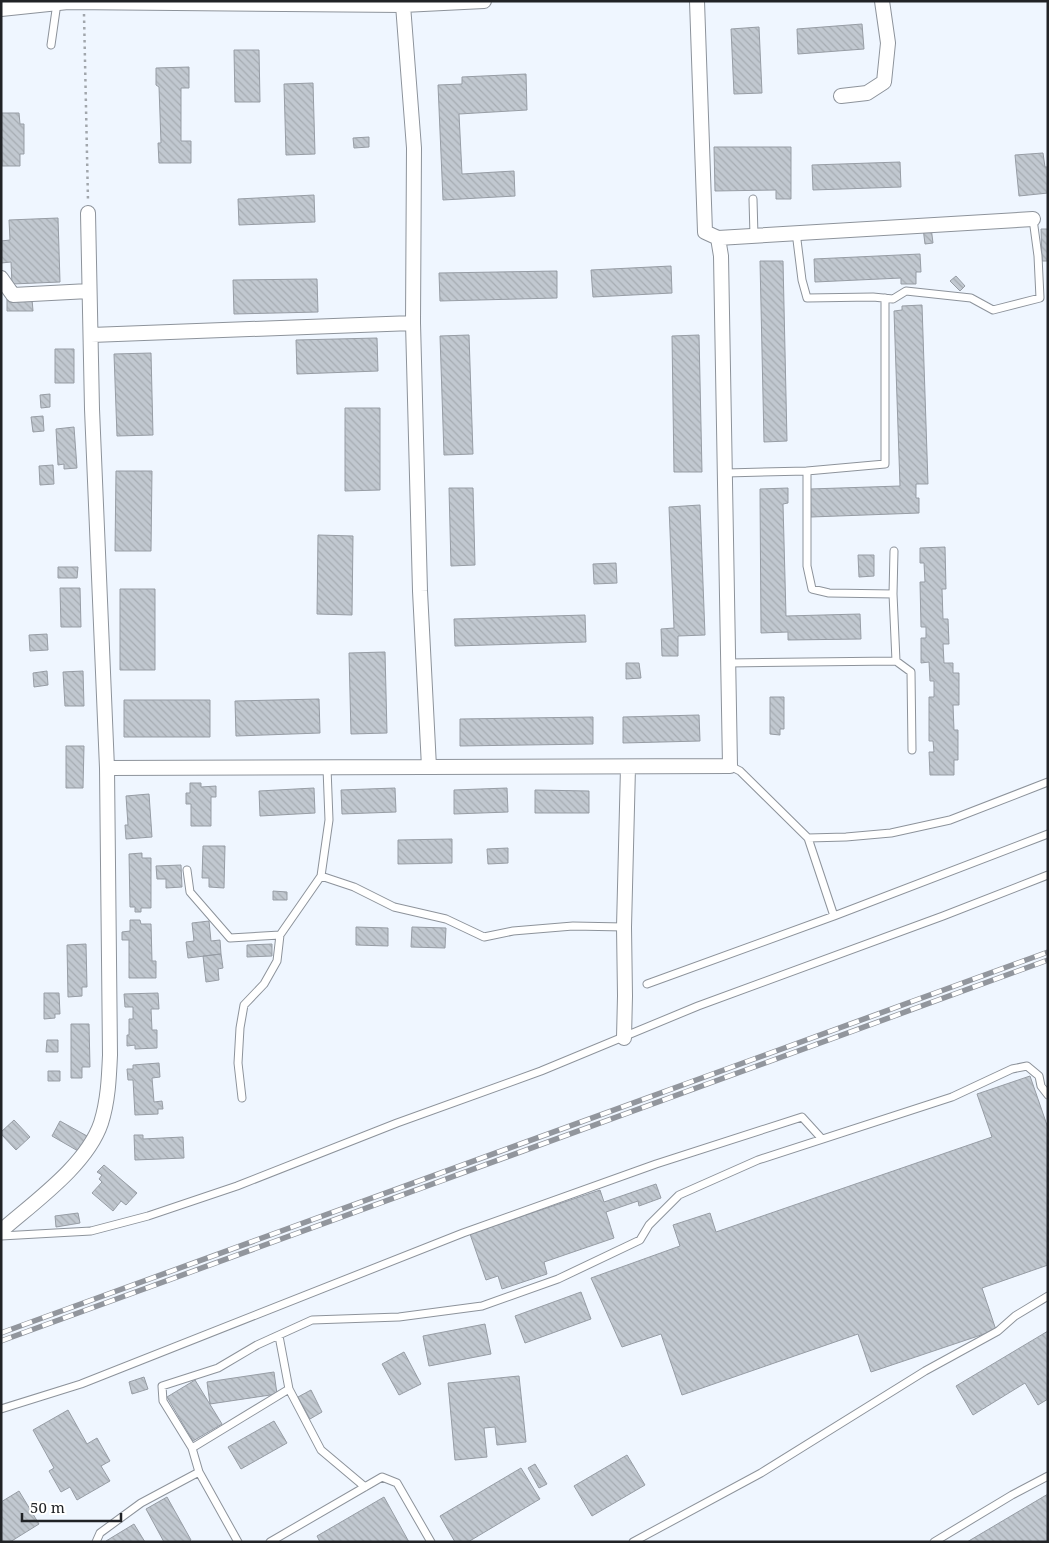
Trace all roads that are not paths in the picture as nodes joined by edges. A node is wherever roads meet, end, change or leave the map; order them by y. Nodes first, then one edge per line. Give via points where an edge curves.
1 (484, 1) edge
2 (697, 1) edge
3 (882, 1) edge
4 (84, 2) edge
5 (57, 3) junction
6 (403, 5) junction
7 (1, 9) edge
8 (51, 45) dead end
9 (841, 96) dead end
10 (753, 199) dead end
11 (88, 213) road end
12 (1033, 219) joint
13 (796, 232) junction
14 (754, 236) junction
15 (718, 238) junction
16 (1, 278) edge
17 (89, 291) junction
18 (884, 298) junction
19 (413, 323) junction
20 (91, 335) junction
21 (807, 471) junction
22 (726, 472) junction
23 (894, 551) dead end
24 (893, 594) junction
25 (896, 661) junction
26 (728, 662) junction
27 (912, 750) dead end
28 (730, 766) junction
29 (429, 767) junction
30 (628, 767) junction
31 (107, 768) junction
32 (327, 768) junction
33 (1048, 782) edge
34 (1048, 834) edge
35 (808, 838) junction
36 (187, 870) dead end
37 (1048, 875) edge
38 (322, 876) junction
39 (834, 916) junction
40 (624, 927) junction
41 (280, 935) junction
42 (647, 984) dead end
43 (624, 1038) junction
44 (1048, 1095) edge
45 (242, 1098) dead end
46 (822, 1139) junction
47 (1, 1232) edge
48 (1, 1236) edge
49 (1048, 1296) edge
50 (279, 1336) junction
51 (289, 1389) junction
52 (1, 1408) edge
53 (192, 1448) junction
54 (199, 1472) junction
55 (1048, 1476) edge
56 (365, 1486) junction
57 (96, 1542) edge
58 (238, 1542) edge
59 (270, 1542) edge
60 (431, 1542) edge
61 (633, 1542) edge
62 (934, 1542) edge

1 - 6 street
2 - 15 street via 705,232
3 - 9 street via 888,43 884,82 867,93
4 - 5 street
4 - 6 street
5 - 7 street
5 - 8 lane
6 - 19 street via 414,148
10 - 14 lane
11 - 17 street
12 - 13 street
12 - 18 lane via 1040,298 993,310 971,298 953,295 906,291 893,299
13 - 14 street
13 - 18 lane via 807,298
14 - 15 street
15 - 22 street
16 - 17 street via 13,294
17 - 20 street
18 - 21 lane via 885,464
19 - 20 street
19 - 29 street via 420,592
20 - 31 street
21 - 22 lane
21 - 24 lane via 806,566 812,589 829,593
22 - 26 street
23 - 24 lane
24 - 25 lane
25 - 26 lane
25 - 27 lane via 911,672
26 - 28 street
28 - 30 street
28 - 35 lane via 740,771
29 - 30 street
29 - 32 street
30 - 40 street
31 - 32 street
31 - 47 street via 110,1055 103,1115 86,1152
32 - 38 lane via 328,820
33 - 35 lane via 950,820 891,833
34 - 39 lane
35 - 39 lane
36 - 41 lane via 190,892 230,938
37 - 43 lane via 698,1006
38 - 40 lane via 354,887 394,907 446,919 484,937 573,926
38 - 41 lane
39 - 42 lane
40 - 43 street
41 - 45 lane via 277,961 264,984 244,1005 238,1063
43 - 48 lane via 237,1186 148,1216 91,1231
44 - 46 lane via 1039,1076 1027,1066 1012,1069 952,1097
46 - 50 lane via 758,1160 679,1195 649,1224 640,1240 558,1279 482,1306 399,1317 312,1320
46 - 52 lane via 802,1117 656,1164 463,1234 81,1384
49 - 61 lane via 1015,1316 998,1331 925,1371 761,1473
50 - 51 lane
50 - 53 lane via 218,1368 162,1386 163,1401
51 - 53 lane
51 - 56 lane via 321,1450
53 - 54 lane
54 - 57 lane via 141,1503 100,1532
54 - 58 lane
55 - 62 lane
56 - 59 lane
56 - 60 lane via 382,1477 396,1483

